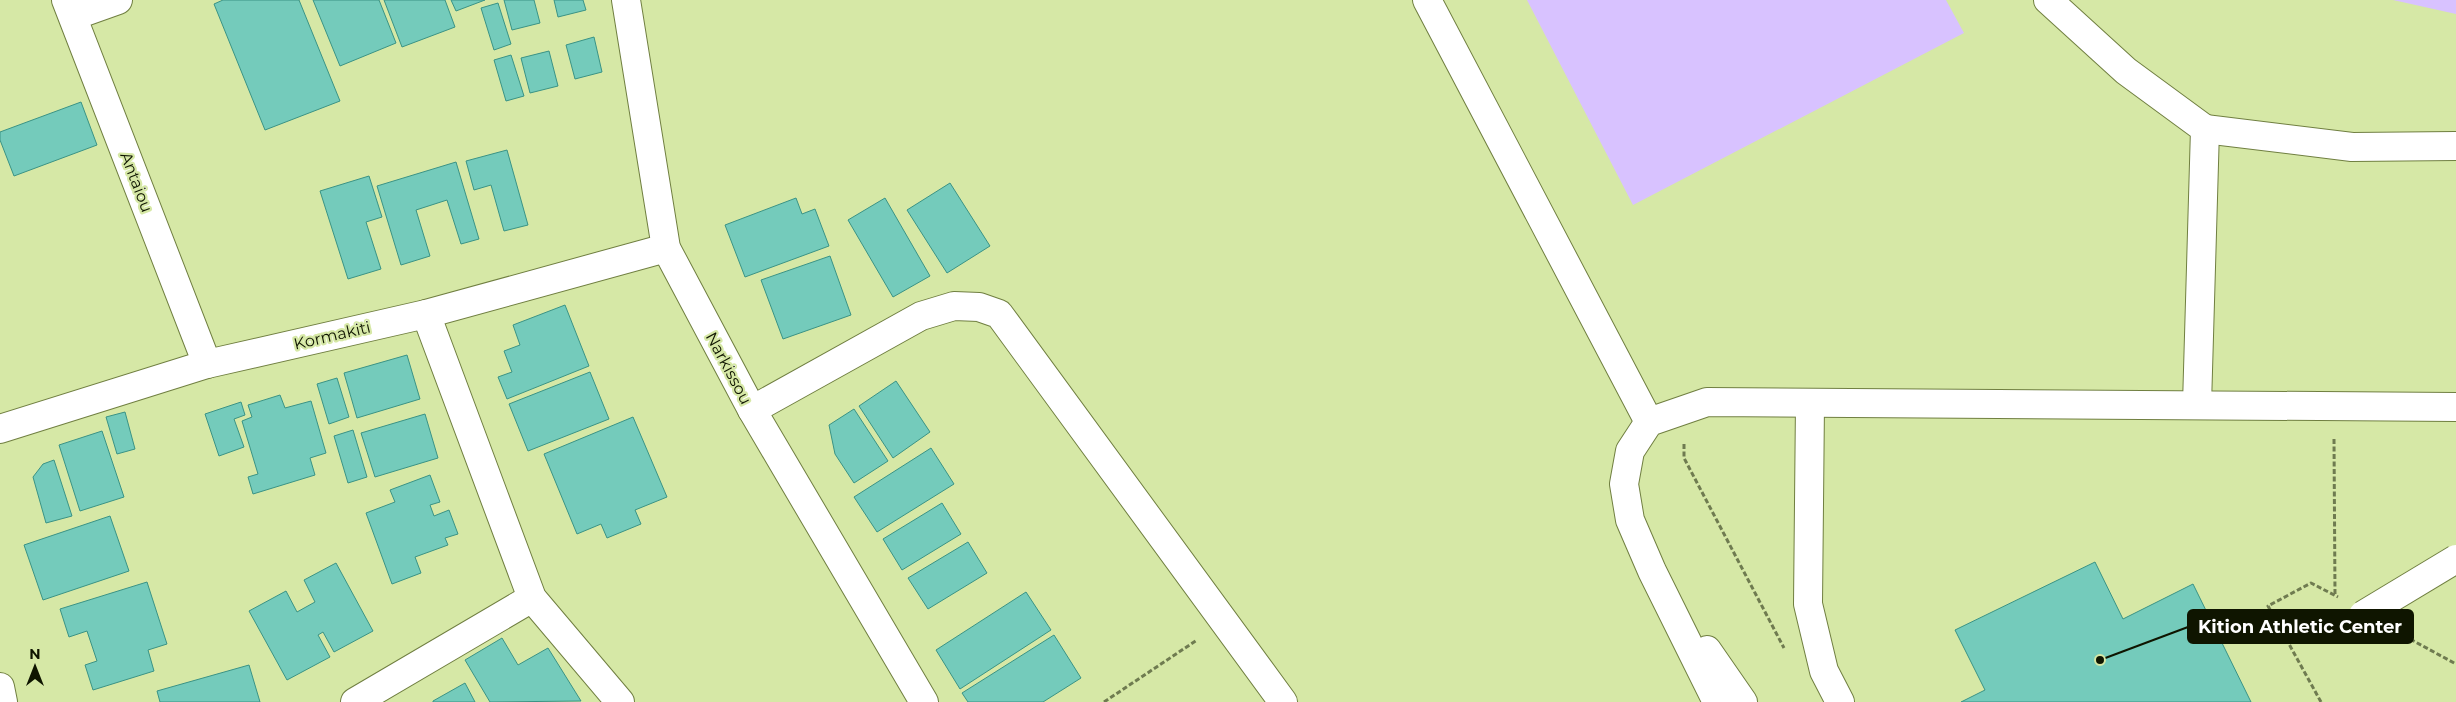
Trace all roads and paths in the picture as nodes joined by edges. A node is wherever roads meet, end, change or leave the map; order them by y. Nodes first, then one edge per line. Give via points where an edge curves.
1 (118, 0) edge
2 (626, 0) edge
3 (1427, 0) edge
4 (2048, 0) edge
5 (69, 8) edge
6 (2205, 129) junction
7 (2456, 146) edge
8 (666, 248) junction
9 (426, 314) junction
10 (207, 364) junction
11 (1810, 403) junction
12 (2197, 405) junction
13 (2456, 407) edge
14 (2334, 408) junction
15 (752, 410) junction
16 (1676, 412) junction
17 (1649, 422) junction
18 (0, 429) edge
19 (2456, 559) edge
20 (1652, 571) junction
21 (2335, 596) junction
22 (532, 598) junction
23 (2353, 607) joint
24 (1224, 622) junction
25 (2395, 631) dead end
26 (1785, 650) dead end
27 (2456, 664) edge
28 (0, 687) edge
29 (4, 702) edge
30 (355, 702) edge
31 (620, 702) edge
32 (924, 702) edge
33 (1104, 702) edge
34 (1283, 702) edge
35 (1717, 702) edge
36 (1743, 702) edge
37 (1840, 702) edge
38 (2321, 702) edge

1 - 5 street
2 - 8 street, Narkissou
3 - 17 street
4 - 6 street via 2126,72
5 - 10 street, Antaiou
6 - 7 street via 2352,147
6 - 12 street
8 - 9 street, Kormakiti
8 - 15 street, Narkissou
9 - 10 street, Kormakiti
9 - 22 street
10 - 18 street, Kormakiti
11 - 12 street
11 - 16 street via 1707,402
11 - 37 street via 1808,604 1824,671
12 - 14 street
13 - 14 street
14 - 21 path
15 - 24 street via 921,316 954,306 979,307 1000,314
15 - 32 street, Narkissou
16 - 17 street
16 - 26 path via 1684,433 1684,458
17 - 20 street via 1630,452 1624,484 1630,520
19 - 23 street, bridge
20 - 35 street
20 - 36 street
21 - 23 path
21 - 38 path via 2311,583 2268,606
22 - 30 street
22 - 31 street
24 - 33 path
24 - 34 street
25 - 27 path
28 - 29 street

